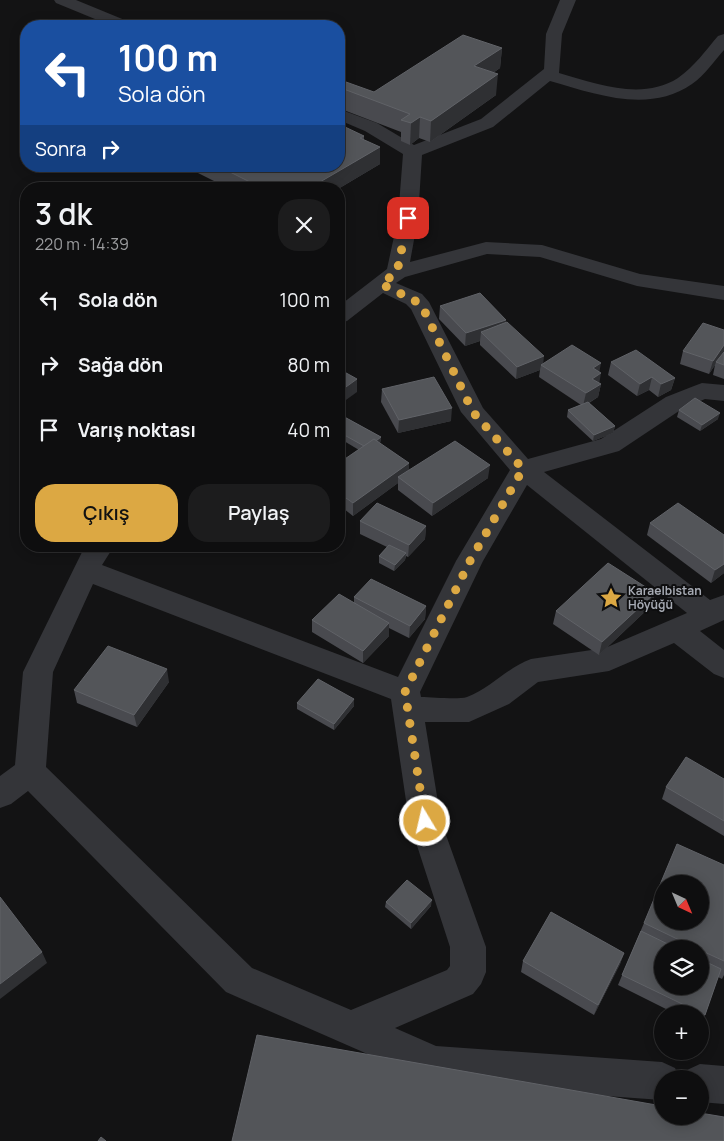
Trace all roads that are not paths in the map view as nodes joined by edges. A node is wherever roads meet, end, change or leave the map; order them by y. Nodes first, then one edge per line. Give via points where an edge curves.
1 (62, 0) edge
2 (568, 0) edge
3 (111, 20) edge
4 (724, 39) edge
5 (547, 75) junction
6 (345, 116) edge
7 (413, 152) junction
8 (389, 278) junction
9 (724, 293) edge
10 (345, 311) edge
11 (724, 393) edge
12 (523, 469) junction
13 (94, 558) edge
14 (717, 609) edge
15 (677, 629) junction
16 (724, 666) edge
17 (406, 700) junction
18 (30, 772) junction
19 (0, 794) edge
20 (352, 1028) junction
21 (654, 1080) edge
22 (709, 1084) edge
23 (724, 1085) edge

1 - 3 street
2 - 5 street via 554,34 552,71
4 - 5 street via 685,81 650,94 629,94
5 - 7 street via 488,123
6 - 7 street via 371,127
7 - 8 street via 408,218
8 - 9 street via 486,248 542,252 637,280
8 - 10 street
8 - 12 street via 422,306 473,412
11 - 12 street via 702,392 674,403 610,445
12 - 14 street
12 - 17 street via 470,561
13 - 17 street
13 - 18 street via 38,672
14 - 15 street
15 - 16 street
15 - 17 street via 608,660 531,672 469,710
17 - 20 street via 425,821 468,947 468,972 452,986
18 - 19 street
18 - 20 street via 239,980
20 - 21 street via 436,1065
22 - 23 street

